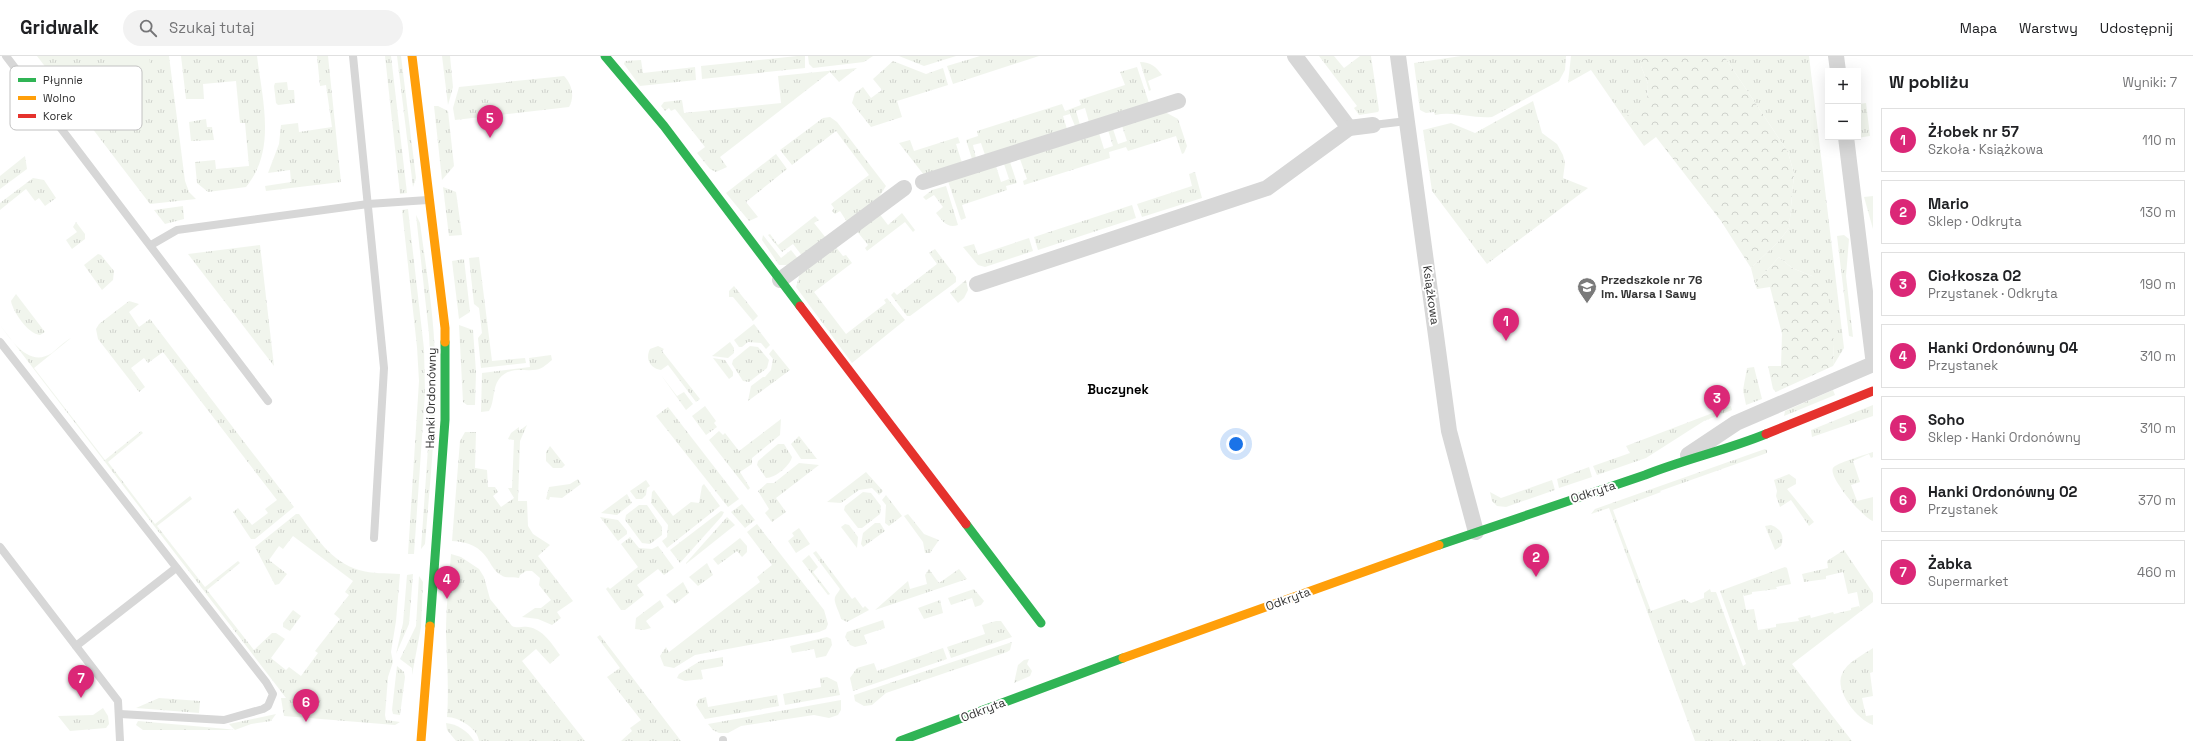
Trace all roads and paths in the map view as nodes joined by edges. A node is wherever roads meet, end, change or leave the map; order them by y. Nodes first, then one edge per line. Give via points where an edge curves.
1 (6, 56) edge
2 (353, 56) edge
3 (412, 56) edge
4 (605, 56) edge
5 (1295, 56) edge
6 (1398, 56) edge
7 (1836, 56) edge
8 (14, 66) edge
9 (1838, 68) edge
10 (1178, 101) dead end
11 (1407, 121) junction
12 (1373, 125) joint
13 (1349, 128) junction
14 (63, 130) edge
15 (1846, 140) edge
16 (923, 182) dead end
17 (904, 188) dead end
18 (428, 200) junction
19 (368, 204) junction
20 (151, 245) junction
21 (780, 280) junction
22 (976, 284) dead end
23 (0, 342) edge
24 (1873, 357) edge
25 (1873, 364) edge
26 (1873, 390) edge
27 (268, 401) dead end
28 (1677, 462) junction
29 (1476, 532) junction
30 (374, 538) dead end
31 (0, 547) edge
32 (176, 568) junction
33 (1042, 623) dead end
34 (76, 646) junction
35 (120, 714) junction
36 (120, 741) edge
37 (421, 741) edge
38 (900, 741) edge

1 - 8 lane
2 - 19 lane
3 - 18 street, Hanki Ordonówny
4 - 21 street via 664,126
5 - 13 street
6 - 11 street, Książkowa
7 - 9 street
10 - 16 street
11 - 12 lane
11 - 29 street, Książkowa via 1449,431
12 - 13 street
13 - 22 street via 1267,188
14 - 20 lane
15 - 24 street
17 - 21 street
18 - 19 lane
18 - 37 street, Hanki Ordonówny via 444,328 445,420
19 - 20 lane via 177,230
19 - 30 lane via 384,368
20 - 27 lane
21 - 33 street
23 - 32 lane
25 - 28 street, Odkryta via 1736,423
26 - 28 street, Odkryta via 1740,446
28 - 29 street, Odkryta
29 - 38 street, Odkryta via 1042,687
31 - 34 lane
32 - 34 lane
32 - 35 lane via 266,682 272,692 272,698 263,709 224,720
34 - 35 lane via 118,701
35 - 36 lane

